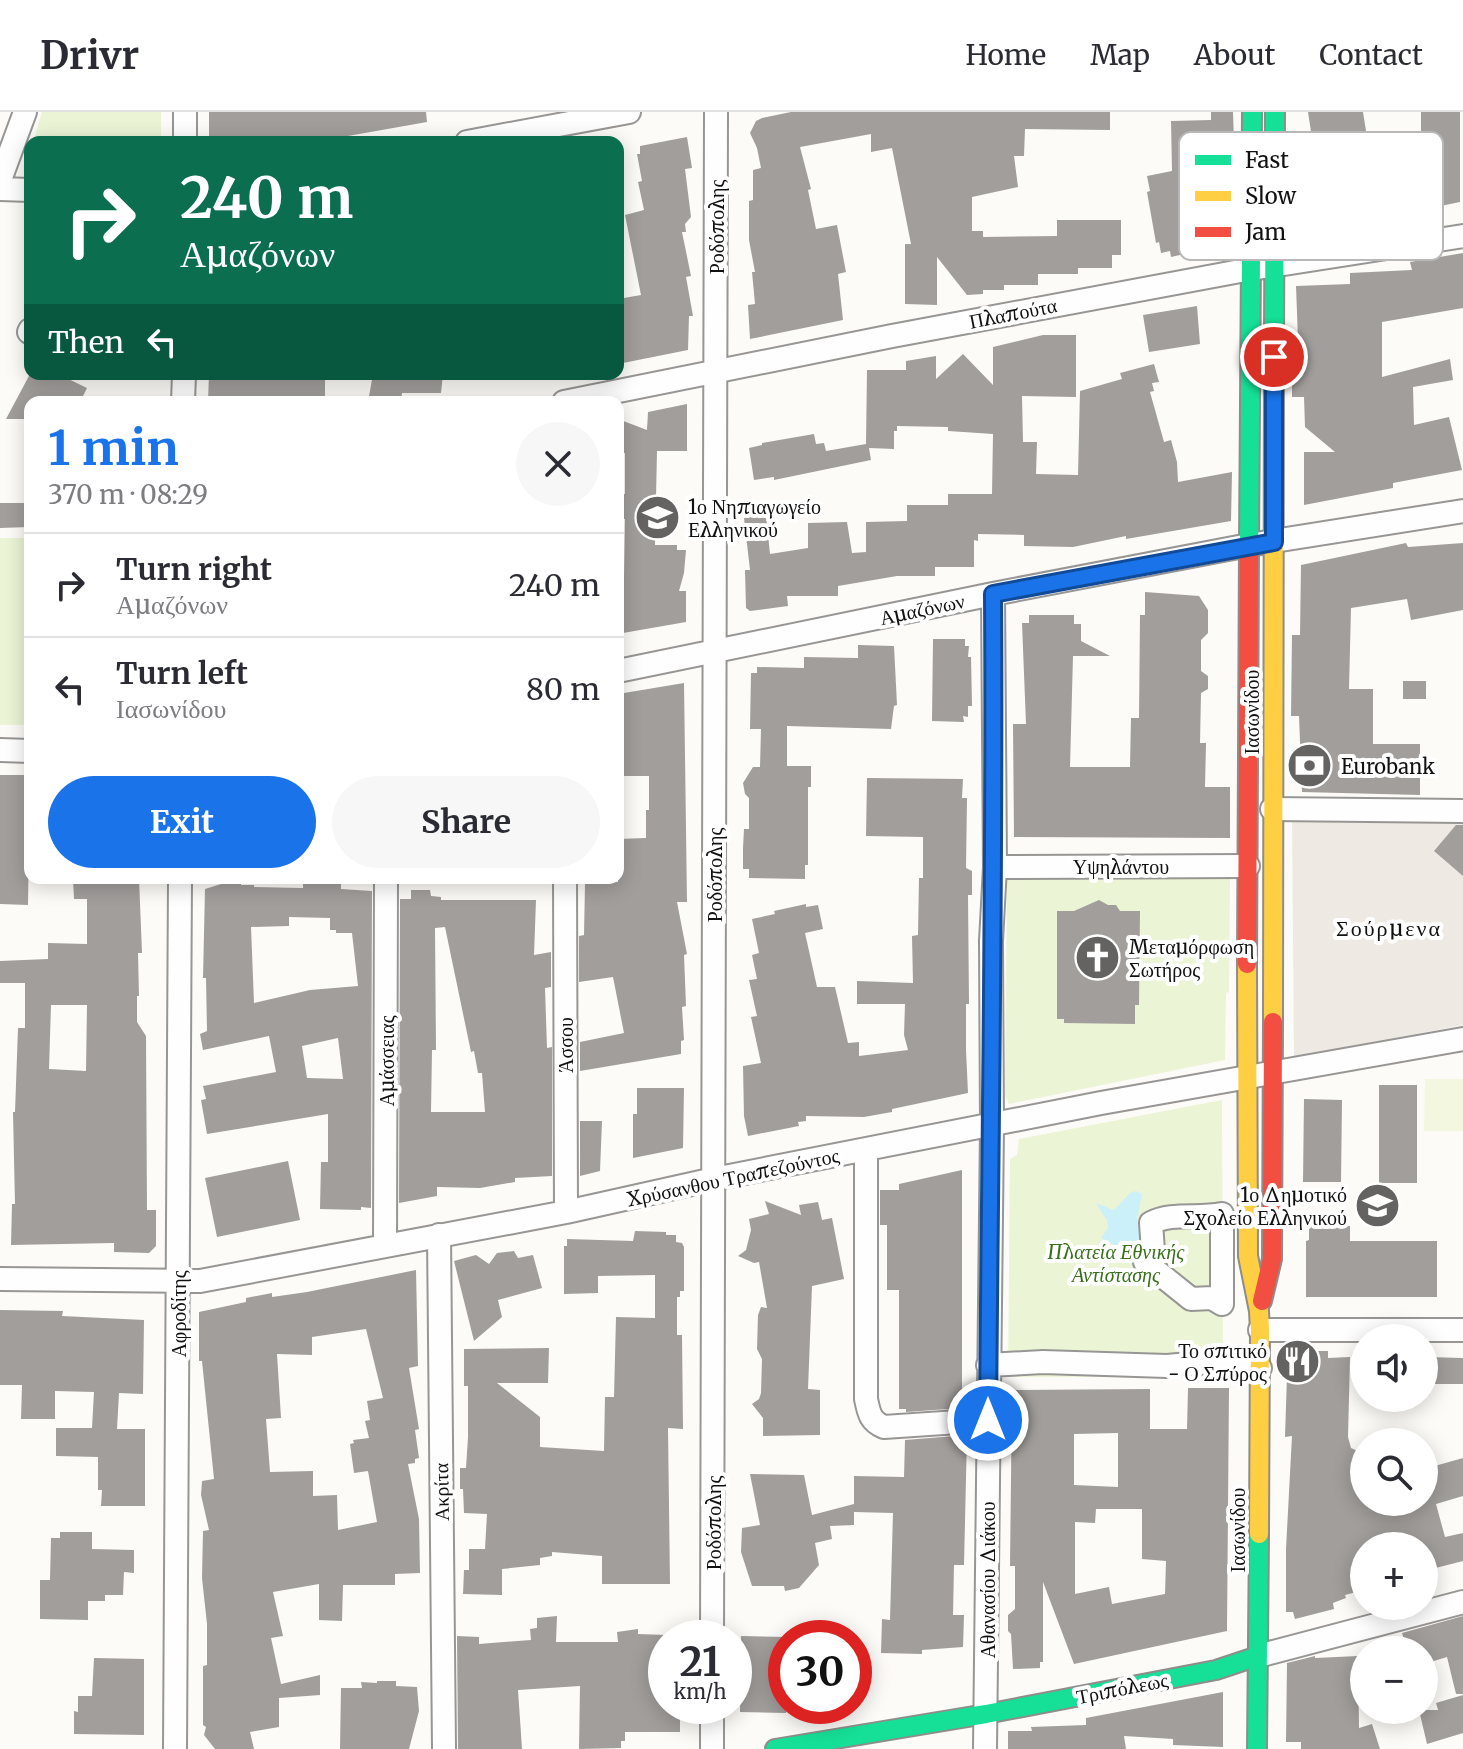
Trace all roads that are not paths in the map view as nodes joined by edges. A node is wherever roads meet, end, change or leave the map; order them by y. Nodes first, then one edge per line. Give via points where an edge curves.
1 (25, 112) edge
2 (185, 112) edge
3 (629, 112) edge
4 (716, 112) edge
5 (1252, 112) edge
6 (1252, 132) edge
7 (185, 136) edge
8 (499, 136) edge
9 (0, 180) edge
10 (0, 189) edge
11 (24, 190) edge
12 (1463, 236) edge
13 (1443, 239) edge
14 (1251, 260) edge
15 (1275, 260) edge
16 (1307, 260) edge
17 (1275, 265) junction
18 (1251, 269) junction
19 (716, 372) junction
20 (594, 396) edge
21 (1463, 511) edge
22 (1274, 542) junction
23 (1249, 545) junction
24 (993, 594) junction
25 (715, 651) junction
26 (624, 670) edge
27 (0, 750) edge
28 (24, 751) edge
29 (1272, 809) junction
30 (1463, 811) edge
31 (1248, 866) junction
32 (995, 867) junction
33 (180, 884) edge
34 (386, 884) edge
35 (565, 884) edge
36 (1463, 1039) edge
37 (1272, 1074) junction
38 (1246, 1078) junction
39 (992, 1126) junction
40 (866, 1150) junction
41 (714, 1179) junction
42 (566, 1212) junction
43 (1151, 1223) joint
44 (439, 1235) junction
45 (385, 1244) junction
46 (0, 1279) edge
47 (178, 1283) junction
48 (1260, 1321) junction
49 (1463, 1330) edge
50 (988, 1365) junction
51 (1260, 1368) junction
52 (988, 1420) junction
53 (1463, 1602) edge
54 (712, 1620) edge
55 (1258, 1656) junction
56 (986, 1714) junction
57 (712, 1724) edge
58 (175, 1749) edge
59 (444, 1749) edge
60 (712, 1749) edge
61 (775, 1749) edge
62 (985, 1749) edge
63 (1257, 1749) edge

1 - 9 street
2 - 7 street
3 - 8 street
4 - 19 street, Ροδόπολης
5 - 6 street, Ιασωνίδου
10 - 11 street
12 - 13 street, Πλαπούτα
14 - 18 street, Ιασωνίδου
15 - 17 street, Ιασωνίδου
16 - 17 street, Πλαπούτα
17 - 18 street, Πλαπούτα
17 - 22 street, Ιασωνίδου
18 - 19 street, Πλαπούτα
18 - 23 street, Ιασωνίδου
19 - 20 street, Πλαπούτα
19 - 25 street, Ροδόπολης
21 - 22 street, Αμαζόνων
22 - 23 street, Αμαζόνων
22 - 29 street, Ιασωνίδου
23 - 24 street, Αμαζόνων
23 - 31 street, Ιασωνίδου
24 - 25 street, Αμαζόνων
24 - 32 street, Αθανασίου Διάκου
25 - 26 street, Αμαζόνων
25 - 41 street, Ροδόπολης
27 - 28 street
29 - 30 street
29 - 37 street, Ιασωνίδου
31 - 32 street, Υψηλάντου
31 - 38 street, Ιασωνίδου
32 - 39 street, Αθανασίου Διάκου
33 - 47 street, Αφροδίτης
34 - 45 street, Αμάσσειας
35 - 42 street, Άσσου
36 - 37 street, Χρύσανθου Τραπεζούντος
37 - 38 street, Χρύσανθου Τραπεζούντος
37 - 48 street, Ιασωνίδου via 1272,1259
38 - 39 street, Χρύσανθου Τραπεζούντος
38 - 48 street, Ιασωνίδου via 1248,1256
39 - 40 street, Χρύσανθου Τραπεζούντος
39 - 50 street, Αθανασίου Διάκου
40 - 41 street, Χρύσανθου Τραπεζούντος
40 - 52 street via 869,1416 884,1427
41 - 42 street, Χρύσανθου Τραπεζούντος
41 - 54 street, Ροδόπολης
42 - 44 street, Χρύσανθου Τραπεζούντος
43 - 43 street via 1153,1251 1145,1262 1191,1299 1212,1298 1222,1304 1222,1214 1164,1216
44 - 45 street, Χρύσανθου Τραπεζούντος
44 - 59 street, Ακρίτα
45 - 47 street, Χρύσανθου Τραπεζούντος
46 - 47 street, Χρύσανθου Τραπεζούντος
47 - 58 street, Αφροδίτης
48 - 49 street
48 - 51 street, Ιασωνίδου
50 - 51 street via 1211,1362
50 - 52 street, Αθανασίου Διάκου
51 - 55 street, Ιασωνίδου
52 - 56 street, Αθανασίου Διάκου
53 - 55 street, Τριπόλεως
55 - 56 street, Τριπόλεως via 1216,1670
55 - 63 street, Ιασωνίδου
56 - 61 street, Τριπόλεως
56 - 62 street, Αθανασίου Διάκου
57 - 60 street

